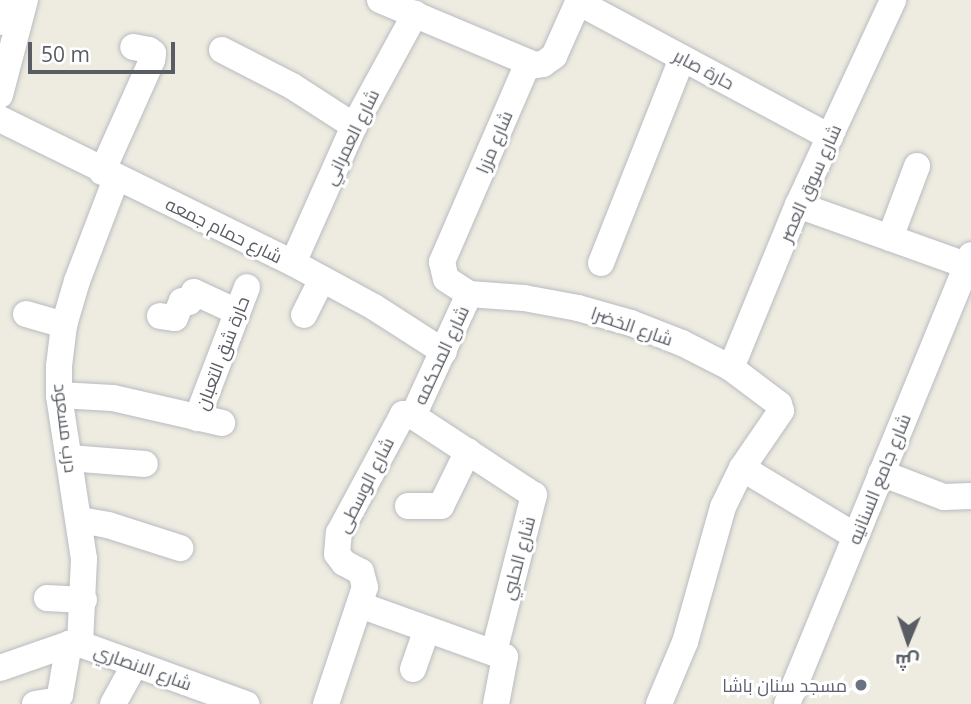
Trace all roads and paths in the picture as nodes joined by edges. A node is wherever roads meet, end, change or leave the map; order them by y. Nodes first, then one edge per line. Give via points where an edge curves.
1 (6, 0) edge
2 (25, 0) edge
3 (380, 0) edge
4 (892, 0) edge
5 (579, 1) edge
6 (415, 14) junction
7 (0, 22) edge
8 (133, 47) dead end
9 (222, 50) dead end
10 (682, 58) junction
11 (528, 63) junction
12 (0, 95) edge
13 (0, 119) edge
14 (354, 126) junction
15 (830, 137) junction
16 (917, 166) dead end
17 (109, 175) junction
18 (798, 205) junction
19 (890, 238) junction
20 (969, 260) edge
21 (293, 263) junction
22 (601, 263) dead end
23 (322, 279) junction
24 (247, 288) dead end
25 (469, 294) junction
26 (237, 313) junction
27 (26, 314) dead end
28 (304, 314) dead end
29 (160, 316) dead end
30 (64, 325) junction
31 (444, 352) junction
32 (732, 368) junction
33 (59, 395) junction
34 (407, 416) junction
35 (468, 451) junction
36 (69, 458) junction
37 (145, 464) dead end
38 (741, 468) junction
39 (881, 474) junction
40 (971, 496) edge
41 (408, 506) dead end
42 (80, 520) junction
43 (855, 536) junction
44 (180, 548) dead end
45 (47, 597) dead end
46 (84, 600) junction
47 (360, 605) junction
48 (427, 629) junction
49 (75, 644) junction
50 (494, 652) junction
51 (135, 664) junction
52 (0, 668) edge
53 (413, 669) dead end
54 (35, 704) edge
55 (113, 704) edge
56 (246, 704) edge
57 (326, 704) edge
58 (496, 704) edge
59 (659, 704) edge
60 (786, 704) edge

1 - 7 street
2 - 12 street
3 - 6 street
4 - 15 street, شارع سوق العصر
5 - 10 street, حارة صابر
5 - 11 street via 554,56 543,64
6 - 11 street
6 - 14 street, شارع العمراني
8 - 17 street, درب مسعود via 149,50 152,60
9 - 14 street via 292,86
10 - 15 street, حارة صابر
10 - 22 street
11 - 25 street, شارع مزرا via 442,262 446,279
13 - 17 street, شارع حمام جمعه
14 - 21 street, شارع العمراني
15 - 18 street, شارع سوق العصر
16 - 19 street
17 - 21 street, شارع حمام جمعه
17 - 30 street, درب مسعود
18 - 19 street
18 - 32 street, شارع سوق العصر
19 - 20 street
20 - 39 street, شارع جامع السنانيه
21 - 23 street, شارع حمام جمعه
23 - 28 street
23 - 31 street, شارع حمام جمعه
24 - 26 street, حارة شق التعبان
25 - 31 street, شارع المحكمه
25 - 32 street, شارع الخضرا via 551,303 631,323
26 - 29 street via 194,292 189,302 182,301 175,318
26 - 33 street, حارة شق التعبان via 209,420 113,398
27 - 30 street
30 - 33 street, درب مسعود
31 - 34 street, شارع المحكمه
32 - 38 street, شارع الخضرا via 779,404 780,417
33 - 36 street, درب مسعود
34 - 35 street, شارع الحلبي
34 - 47 street, شارع الوسطى via 336,545 344,563 365,578
35 - 41 street via 441,506
35 - 50 street, شارع الحلبي via 534,497
36 - 37 street
36 - 42 street, درب مسعود
38 - 43 street
38 - 59 street via 723,507 685,642
39 - 40 street via 944,496
39 - 43 street, شارع جامع السنانيه
42 - 44 street
42 - 46 street, درب مسعود
43 - 60 street, شارع جامع السنانيه
45 - 46 street
46 - 49 street, درب مسعود
47 - 48 street
47 - 57 street, شارع الوسطى
48 - 50 street
48 - 53 street
49 - 51 street, شارع الانصاري
49 - 52 street, شارع الانصاري
49 - 54 street, درب مسعود via 60,695 55,701
50 - 58 street, شارع الحلبي via 506,660
51 - 55 street
51 - 56 street, شارع الانصاري

